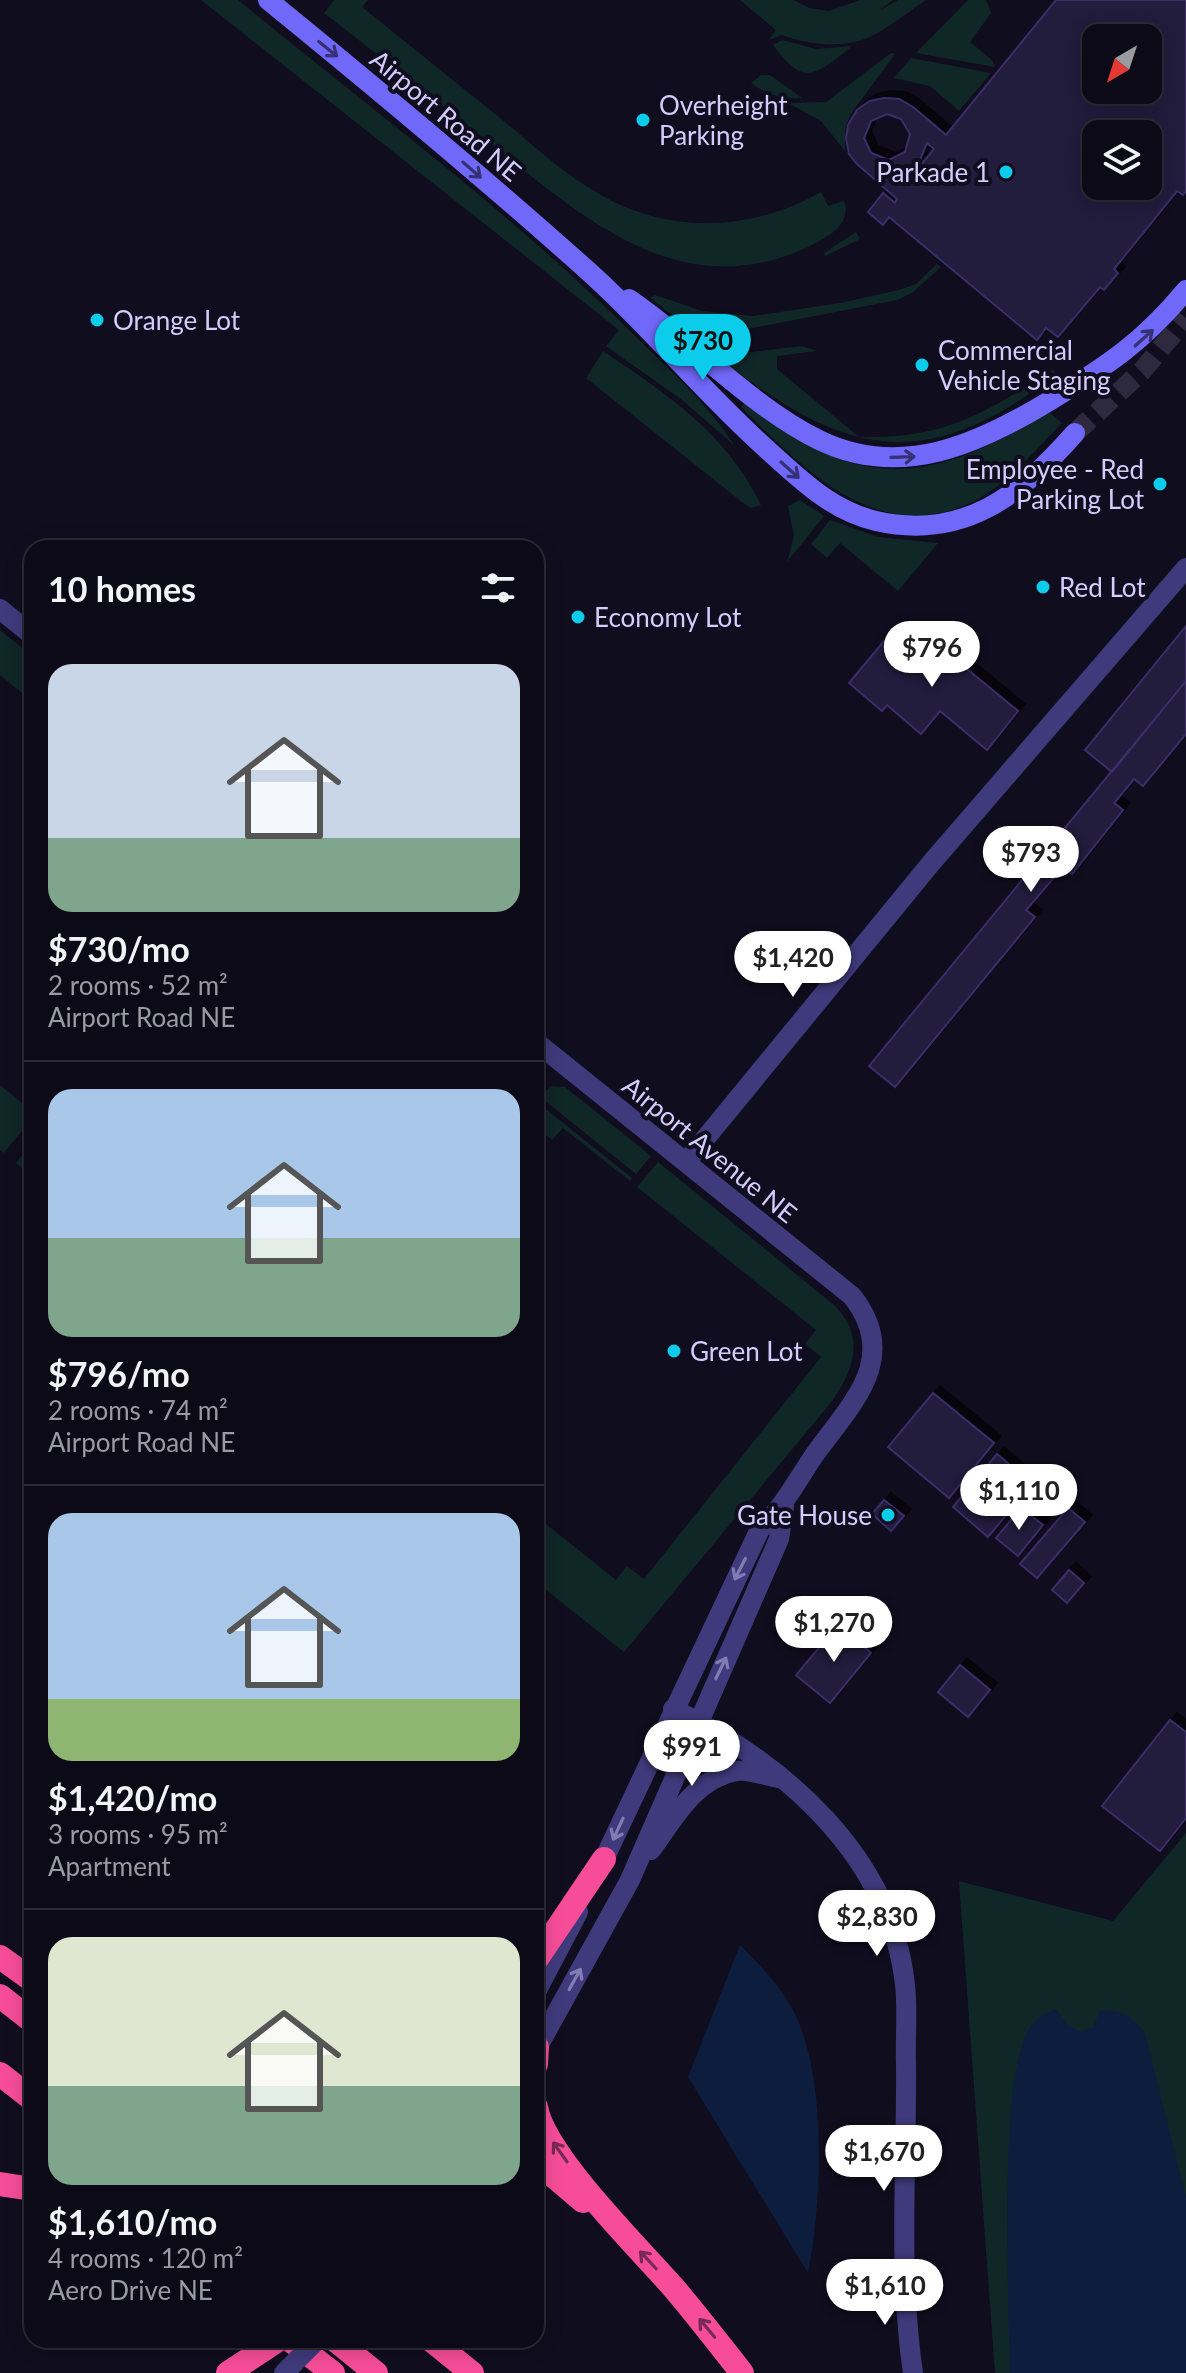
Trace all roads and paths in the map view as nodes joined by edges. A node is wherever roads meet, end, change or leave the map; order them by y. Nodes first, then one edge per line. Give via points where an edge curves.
1 (268, 0) edge
2 (590, 272) junction
3 (1186, 290) edge
4 (1075, 433) tunnel mouth
5 (1186, 568) edge
6 (0, 609) edge
7 (24, 628) edge
8 (544, 1048) edge
9 (686, 1162) junction
10 (784, 1506) junction
11 (673, 1709) junction
12 (697, 1720) junction
13 (784, 1780) junction
14 (604, 1859) junction
15 (630, 1880) junction
16 (544, 1948) edge
17 (0, 1957) edge
18 (24, 1974) edge
19 (544, 1976) edge
20 (0, 1996) edge
21 (24, 2015) edge
22 (544, 2039) edge
23 (0, 2074) edge
24 (24, 2093) edge
25 (544, 2123) edge
26 (544, 2168) edge
27 (0, 2184) edge
28 (24, 2188) edge
29 (625, 2236) junction
30 (269, 2348) edge
31 (273, 2348) edge
32 (292, 2348) edge
33 (309, 2348) edge
34 (345, 2348) edge
35 (441, 2348) edge
36 (228, 2373) edge
37 (243, 2373) edge
38 (284, 2373) edge
39 (333, 2373) edge
40 (376, 2373) edge
41 (472, 2373) edge
42 (742, 2373) edge
43 (913, 2373) edge

1 -> 2 main road, Airport Road NE
2 -> 3 main road, Airport Road NE via 798,429 840,448 892,458 968,445 1032,411 1123,355 1157,326
2 -> 4 main road, Airport Road NE via 732,418 806,485 852,514 932,525 983,511 1024,487
5 - 9 street via 932,862
6 - 7 street
8 - 9 street, Airport Avenue NE
9 - 10 street, Airport Avenue NE via 852,1296 873,1338 871,1364 857,1399
10 -> 11 street via 760,1529
12 -> 10 street via 779,1539
11 - 12 street
11 -> 14 street
12 - 13 street via 739,1744
12 - 15 street
13 - 15 street via 737,1771 703,1785
13 - 43 street via 829,1823 869,1875 897,1945 905,1984 906,2277
14 - 16 highway
14 - 19 street
22 -> 15 street
17 - 18 highway
20 - 21 highway
23 - 24 highway
29 -> 25 highway via 559,2152
26 - 29 highway
27 - 28 highway
42 -> 29 highway
30 - 36 highway
31 - 37 street
32 - 39 highway
33 - 38 street, bridge
34 - 40 highway
35 - 41 highway

